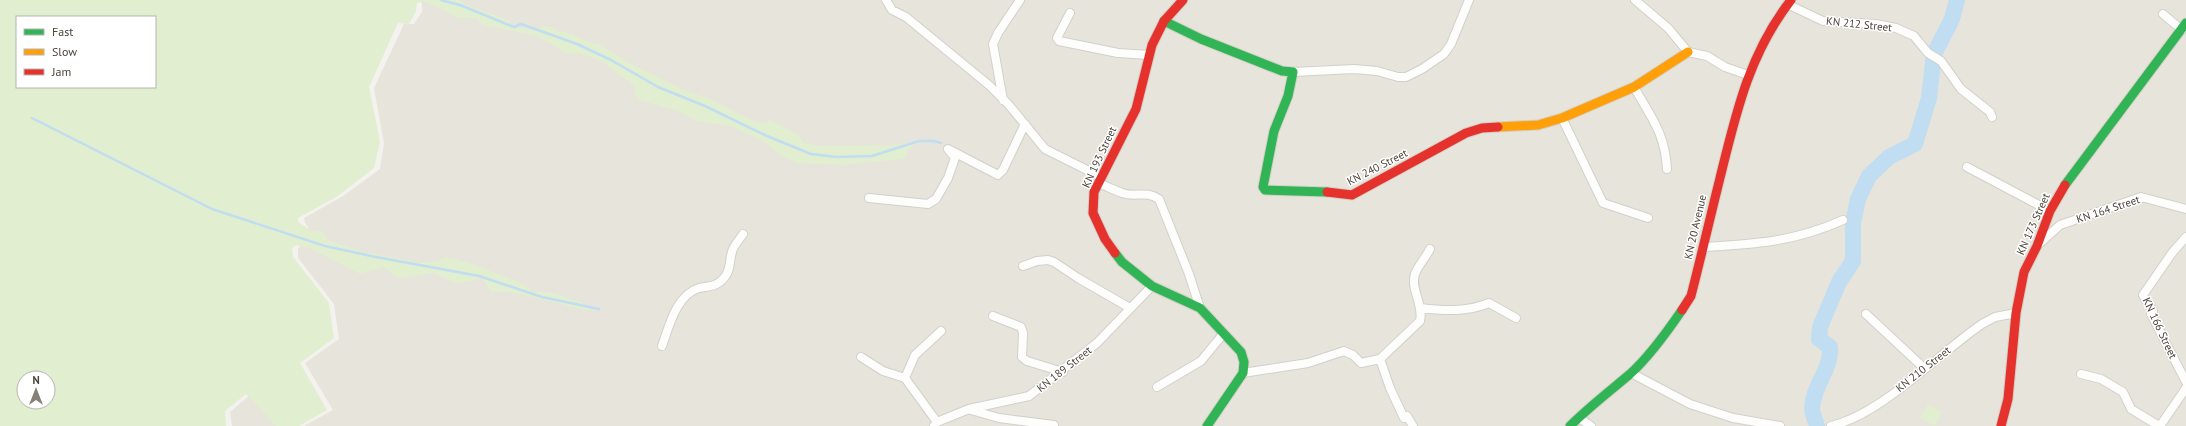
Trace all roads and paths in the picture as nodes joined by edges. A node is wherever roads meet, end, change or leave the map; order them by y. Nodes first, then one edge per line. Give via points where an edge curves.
1 (886, 0) edge
2 (1020, 0) edge
3 (1183, 0) edge
4 (1469, 0) edge
5 (1635, 0) edge
6 (1789, 2) edge
7 (1070, 13) dead end
8 (2163, 14) dead end
9 (1164, 21) junction
10 (2184, 26) edge
11 (1688, 52) junction
12 (1150, 55) junction
13 (1293, 72) junction
14 (1748, 75) junction
15 (1634, 87) junction
16 (1003, 100) junction
17 (1992, 117) dead end
18 (1562, 118) junction
19 (1025, 124) junction
20 (1967, 167) dead end
21 (1667, 169) dead end
22 (1099, 180) junction
23 (868, 198) dead end
24 (2186, 209) edge
25 (2050, 211) junction
26 (1648, 218) dead end
27 (1843, 220) dead end
28 (743, 234) dead end
29 (2186, 237) edge
30 (2037, 246) junction
31 (1703, 247) junction
32 (1430, 249) dead end
33 (1023, 266) dead end
34 (1152, 286) junction
35 (1130, 308) junction
36 (1200, 308) junction
37 (1421, 308) junction
38 (2016, 313) junction
39 (1866, 314) dead end
40 (993, 316) dead end
41 (1516, 318) dead end
42 (941, 331) dead end
43 (1224, 333) junction
44 (662, 346) dead end
45 (861, 357) dead end
46 (1380, 359) junction
47 (1924, 369) junction
48 (1063, 372) junction
49 (1243, 373) junction
50 (1631, 373) junction
51 (2081, 374) dead end
52 (905, 378) junction
53 (2186, 382) edge
54 (1157, 387) dead end
55 (2186, 388) edge
56 (969, 409) junction
57 (1579, 418) junction
58 (935, 425) edge
59 (1054, 425) edge
60 (1207, 426) edge
61 (1413, 426) edge
62 (1570, 426) edge
63 (1591, 426) edge
64 (1780, 426) edge
65 (1830, 426) edge
66 (2001, 426) edge
67 (2160, 426) edge

1 - 16 street via 892,10 906,17
2 - 16 street via 993,44
3 - 9 street, KN 193 Street
4 - 13 street via 1451,44 1444,54 1406,77 1377,71
5 - 11 street via 1668,28
6 - 14 street, KN 20 Avenue via 1773,23
6 - 17 street, KN 212 Street via 1823,21 1876,24 1896,28 1914,36 1928,53 1941,61 1961,89 1990,112
7 - 12 street via 1057,38 1059,41 1118,53
8 - 10 street
9 - 12 street, KN 193 Street
9 - 13 street via 1201,39 1282,71
10 - 25 street, KN 173 Street via 2073,172
11 - 14 street via 1707,56 1725,67
11 - 15 street, KN 240 Street
12 - 22 street, KN 193 Street via 1136,109
13 - 18 street, KN 240 Street via 1288,96 1274,131 1263,187 1265,190 1352,195 1466,133 1482,128 1538,125
14 - 31 street, KN 20 Avenue
15 - 18 street, KN 240 Street
15 - 21 street via 1661,133 1666,149
16 - 19 street
18 - 26 street via 1603,203
19 - 22 street via 1045,149
19 - 23 street via 1003,170 998,175 948,149 955,158 954,166 932,202
20 - 25 street
22 - 34 street, KN 193 Street via 1094,192 1093,213 1105,239 1122,262
22 - 36 street via 1122,193 1151,194 1159,199
24 - 30 street, KN 164 Street via 2141,197 2060,225
25 - 30 street, KN 173 Street
27 - 31 street via 1818,231 1781,241
28 - 44 street via 732,252 731,265 724,278 717,284 698,288 689,293 674,311
29 - 53 street, KN 166 Street via 2143,295
30 - 38 street, KN 173 Street via 2024,272
31 - 50 street, KN 20 Avenue via 1691,296 1668,331
32 - 37 street via 1415,274 1414,282
33 - 35 street via 1037,261 1054,262
34 - 35 street, KN 189 Street
34 - 36 street, KN 193 Street
35 - 48 street, KN 189 Street via 1097,343
36 - 43 street, KN 193 Street
37 - 41 street via 1441,311 1475,308 1489,303
37 - 46 street via 1420,321
38 - 47 street, KN 210 Street via 1995,317 1982,324
38 - 66 street, KN 173 Street via 2008,399
39 - 47 street
40 - 48 street via 1021,327 1022,357 1027,361
42 - 52 street via 915,355
43 - 49 street, KN 193 Street via 1241,352 1244,362
43 - 54 street via 1201,361
45 - 52 street via 883,371
46 - 49 street via 1361,363 1344,351 1308,363
46 - 61 street via 1397,404 1404,418 1407,416
47 - 65 street, KN 210 Street via 1897,391 1865,411
48 - 56 street, KN 189 Street via 1029,396
49 - 60 street
50 - 57 street, KN 20 Avenue via 1594,402
50 - 64 street via 1690,404 1733,418
51 - 67 street via 2101,379 2123,392 2131,409
52 - 58 street
55 - 67 street
56 - 58 street, KN 189 Street
56 - 59 street via 999,418
57 - 62 street, KN 20 Avenue
57 - 63 street

